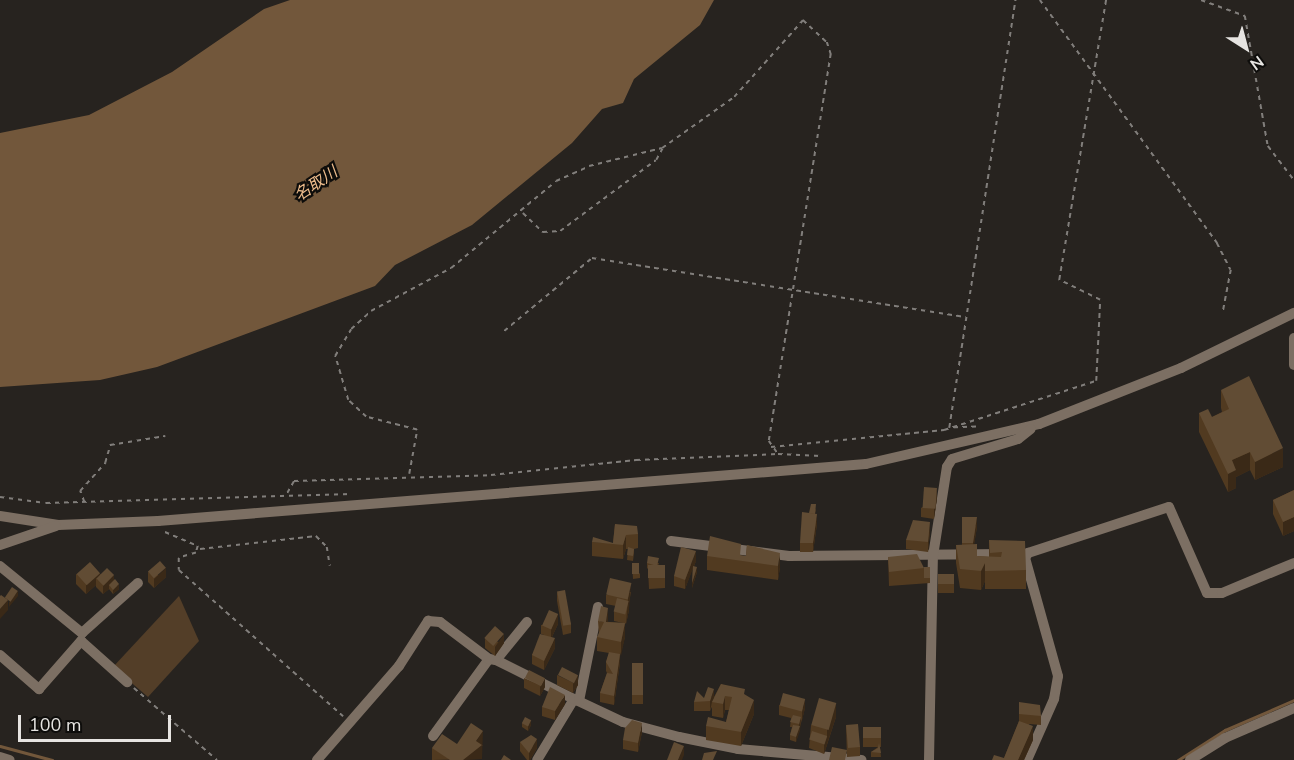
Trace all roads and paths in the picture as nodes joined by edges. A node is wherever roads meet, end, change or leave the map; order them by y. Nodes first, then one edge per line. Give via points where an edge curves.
1 (1015, 0) edge
2 (1040, 0) edge
3 (1106, 0) edge
4 (1201, 0) edge
5 (1092, 72) junction
6 (662, 148) junction
7 (1294, 180) edge
8 (522, 212) junction
9 (792, 292) junction
10 (1223, 312) dead end
11 (1294, 313) edge
12 (964, 317) junction
13 (504, 331) dead end
14 (1294, 338) edge
15 (1294, 365) edge
16 (1034, 426) junction
17 (981, 427) dead end
18 (950, 428) junction
19 (165, 436) dead end
20 (770, 448) junction
21 (778, 454) junction
22 (831, 457) dead end
23 (409, 474) junction
24 (287, 493) junction
25 (356, 494) dead end
26 (0, 496) edge
27 (84, 502) junction
28 (0, 516) edge
29 (158, 521) junction
30 (58, 525) junction
31 (671, 541) dead end
32 (0, 545) edge
33 (199, 550) junction
34 (1028, 553) junction
35 (933, 556) junction
36 (1294, 563) edge
37 (0, 566) edge
38 (330, 566) dead end
39 (138, 583) dead end
40 (598, 606) edge
41 (527, 622) dead end
42 (0, 655) edge
43 (492, 659) junction
44 (127, 682) joint
45 (577, 700) junction
46 (1294, 708) edge
47 (351, 722) junction
48 (433, 736) dead end
49 (0, 757) edge
50 (10, 760) edge
51 (217, 760) edge
52 (317, 760) edge
53 (537, 760) edge
54 (862, 760) edge
55 (929, 760) edge
56 (1027, 760) edge
57 (1190, 760) edge

1 - 12 path
2 - 5 path
3 - 5 path
4 - 7 path via 1245,16 1268,146
5 - 10 path via 1217,243 1231,270
5 - 18 path via 1059,280 1100,300 1099,376 1091,385
6 - 8 path via 573,171
6 - 8 path via 656,160 560,231 543,232
6 - 9 path via 734,97 799,22 807,21 827,42 831,54
8 - 23 path via 443,274 371,311 336,352 348,399 356,408 378,422 417,430
9 - 12 path
9 - 13 path via 592,258
9 - 20 path
11 - 16 street via 1181,368
12 - 18 path
14 - 15 street
16 - 29 street via 866,464
16 - 35 street via 1018,439 949,462
17 - 18 path
18 - 20 path via 870,441
19 - 27 path via 110,445 105,463 80,491
20 - 21 path
21 - 22 path
21 - 23 path via 636,460 491,475
23 - 24 path via 294,481
24 - 25 path
24 - 27 path
26 - 27 path
28 - 30 street
29 - 30 street
29 - 33 path via 170,535
30 - 32 street
31 - 35 street via 789,556
33 - 38 path via 316,536 327,547
33 - 47 path via 179,558 177,567
34 - 35 street
34 - 36 street via 1169,507 1208,593 1222,593
34 - 56 street via 1025,558 1058,676 1054,699
35 - 55 street
37 - 39 street via 82,633
40 - 45 street
41 - 43 street
42 - 44 street via 39,689 81,641
43 - 45 street
43 - 47 street via 440,622 428,621 399,666
43 - 48 street
44 - 51 path
45 - 53 street
45 - 54 street via 623,722 679,737 738,749
46 - 57 street via 1225,738
47 - 52 street
49 - 50 street

